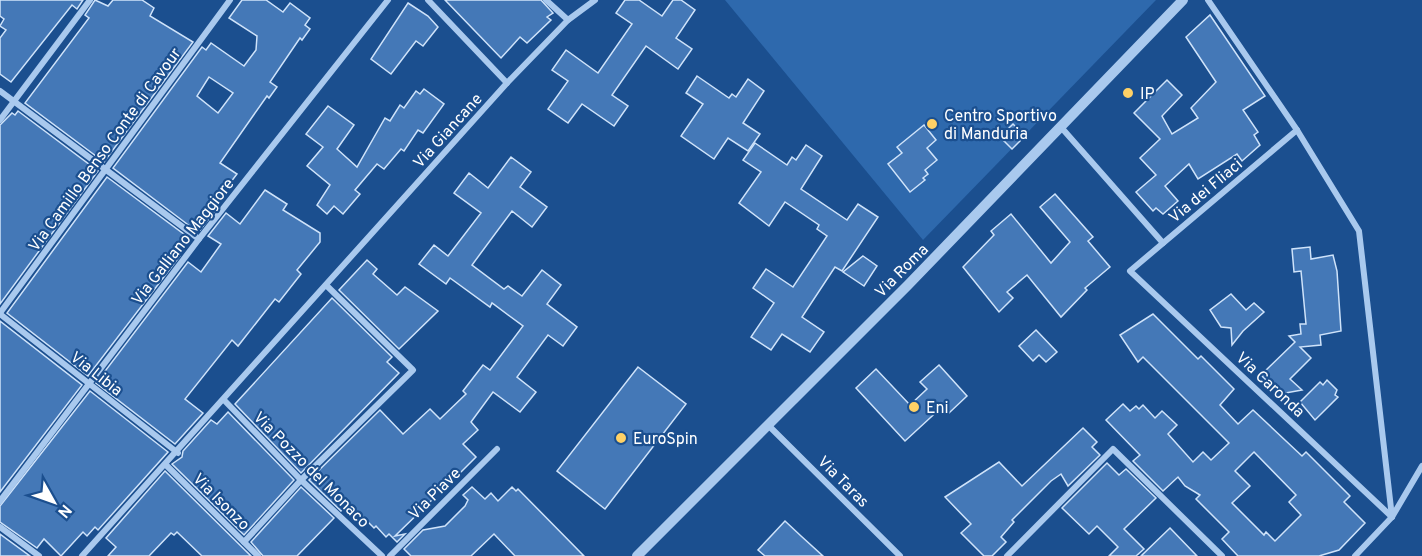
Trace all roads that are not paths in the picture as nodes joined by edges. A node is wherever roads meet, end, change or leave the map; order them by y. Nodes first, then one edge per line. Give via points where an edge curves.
1 (90, 0) edge
2 (230, 0) edge
3 (388, 0) edge
4 (428, 0) edge
5 (546, 0) edge
6 (595, 0) edge
7 (1183, 0) edge
8 (1208, 0) edge
9 (568, 20) junction
10 (507, 82) junction
11 (0, 91) edge
12 (14, 102) junction
13 (0, 120) edge
14 (1060, 126) junction
15 (1296, 130) junction
16 (107, 169) junction
17 (199, 239) junction
18 (1164, 243) junction
19 (1131, 271) joint
20 (326, 285) junction
21 (0, 313) edge
22 (90, 384) junction
23 (224, 400) junction
24 (768, 425) junction
25 (497, 449) dead end
26 (177, 453) junction
27 (166, 465) junction
28 (1422, 466) edge
29 (302, 480) junction
30 (0, 501) edge
31 (1392, 518) junction
32 (0, 527) edge
33 (244, 542) junction
34 (39, 556) edge
35 (82, 556) edge
36 (258, 556) edge
37 (382, 556) edge
38 (390, 556) edge
39 (637, 556) edge
40 (900, 556) edge
41 (1007, 556) edge
42 (1222, 556) edge
43 (1355, 556) edge

1 - 12 street
2 - 16 street, Via Camillo Benso Conte di Cavour
3 - 17 street, Via Galliano Maggiore
4 - 10 street
5 - 9 street
6 - 9 street, Via Giancane
7 - 14 street, Via Roma
8 - 15 street
9 - 10 street, Via Giancane
10 - 20 street, Via Giancane
11 - 12 street
12 - 13 street
12 - 16 street
14 - 18 street
14 - 24 street, Via Roma
15 - 18 street, Via dei Fliaci
15 - 31 street via 1359,231
16 - 17 street
16 - 21 street, Via Camillo Benso Conte di Cavour
17 - 22 street, Via Galliano Maggiore
18 - 19 street, Via dei Fliaci
19 - 31 street, Via Caronda
20 - 23 street, Via Giancane
20 - 29 street via 413,370
21 - 22 street, Via Libia
22 - 26 street, Via Libia
22 - 30 street, Via Galliano Maggiore
23 - 26 street, Via Giancane
23 - 29 street, Via Pozzo del Monaco
24 - 39 street, Via Roma
24 - 40 street, Via Taras
25 - 38 street, Via Piave
26 - 27 street, Via Giancane
27 - 33 street, Via Isonzo
27 - 35 street, Via Giancane
28 - 31 street
29 - 33 street
29 - 37 street, Via Pozzo del Monaco
31 - 43 street
32 - 34 street
33 - 36 street, Via Isonzo
41 - 42 street via 1113,448

